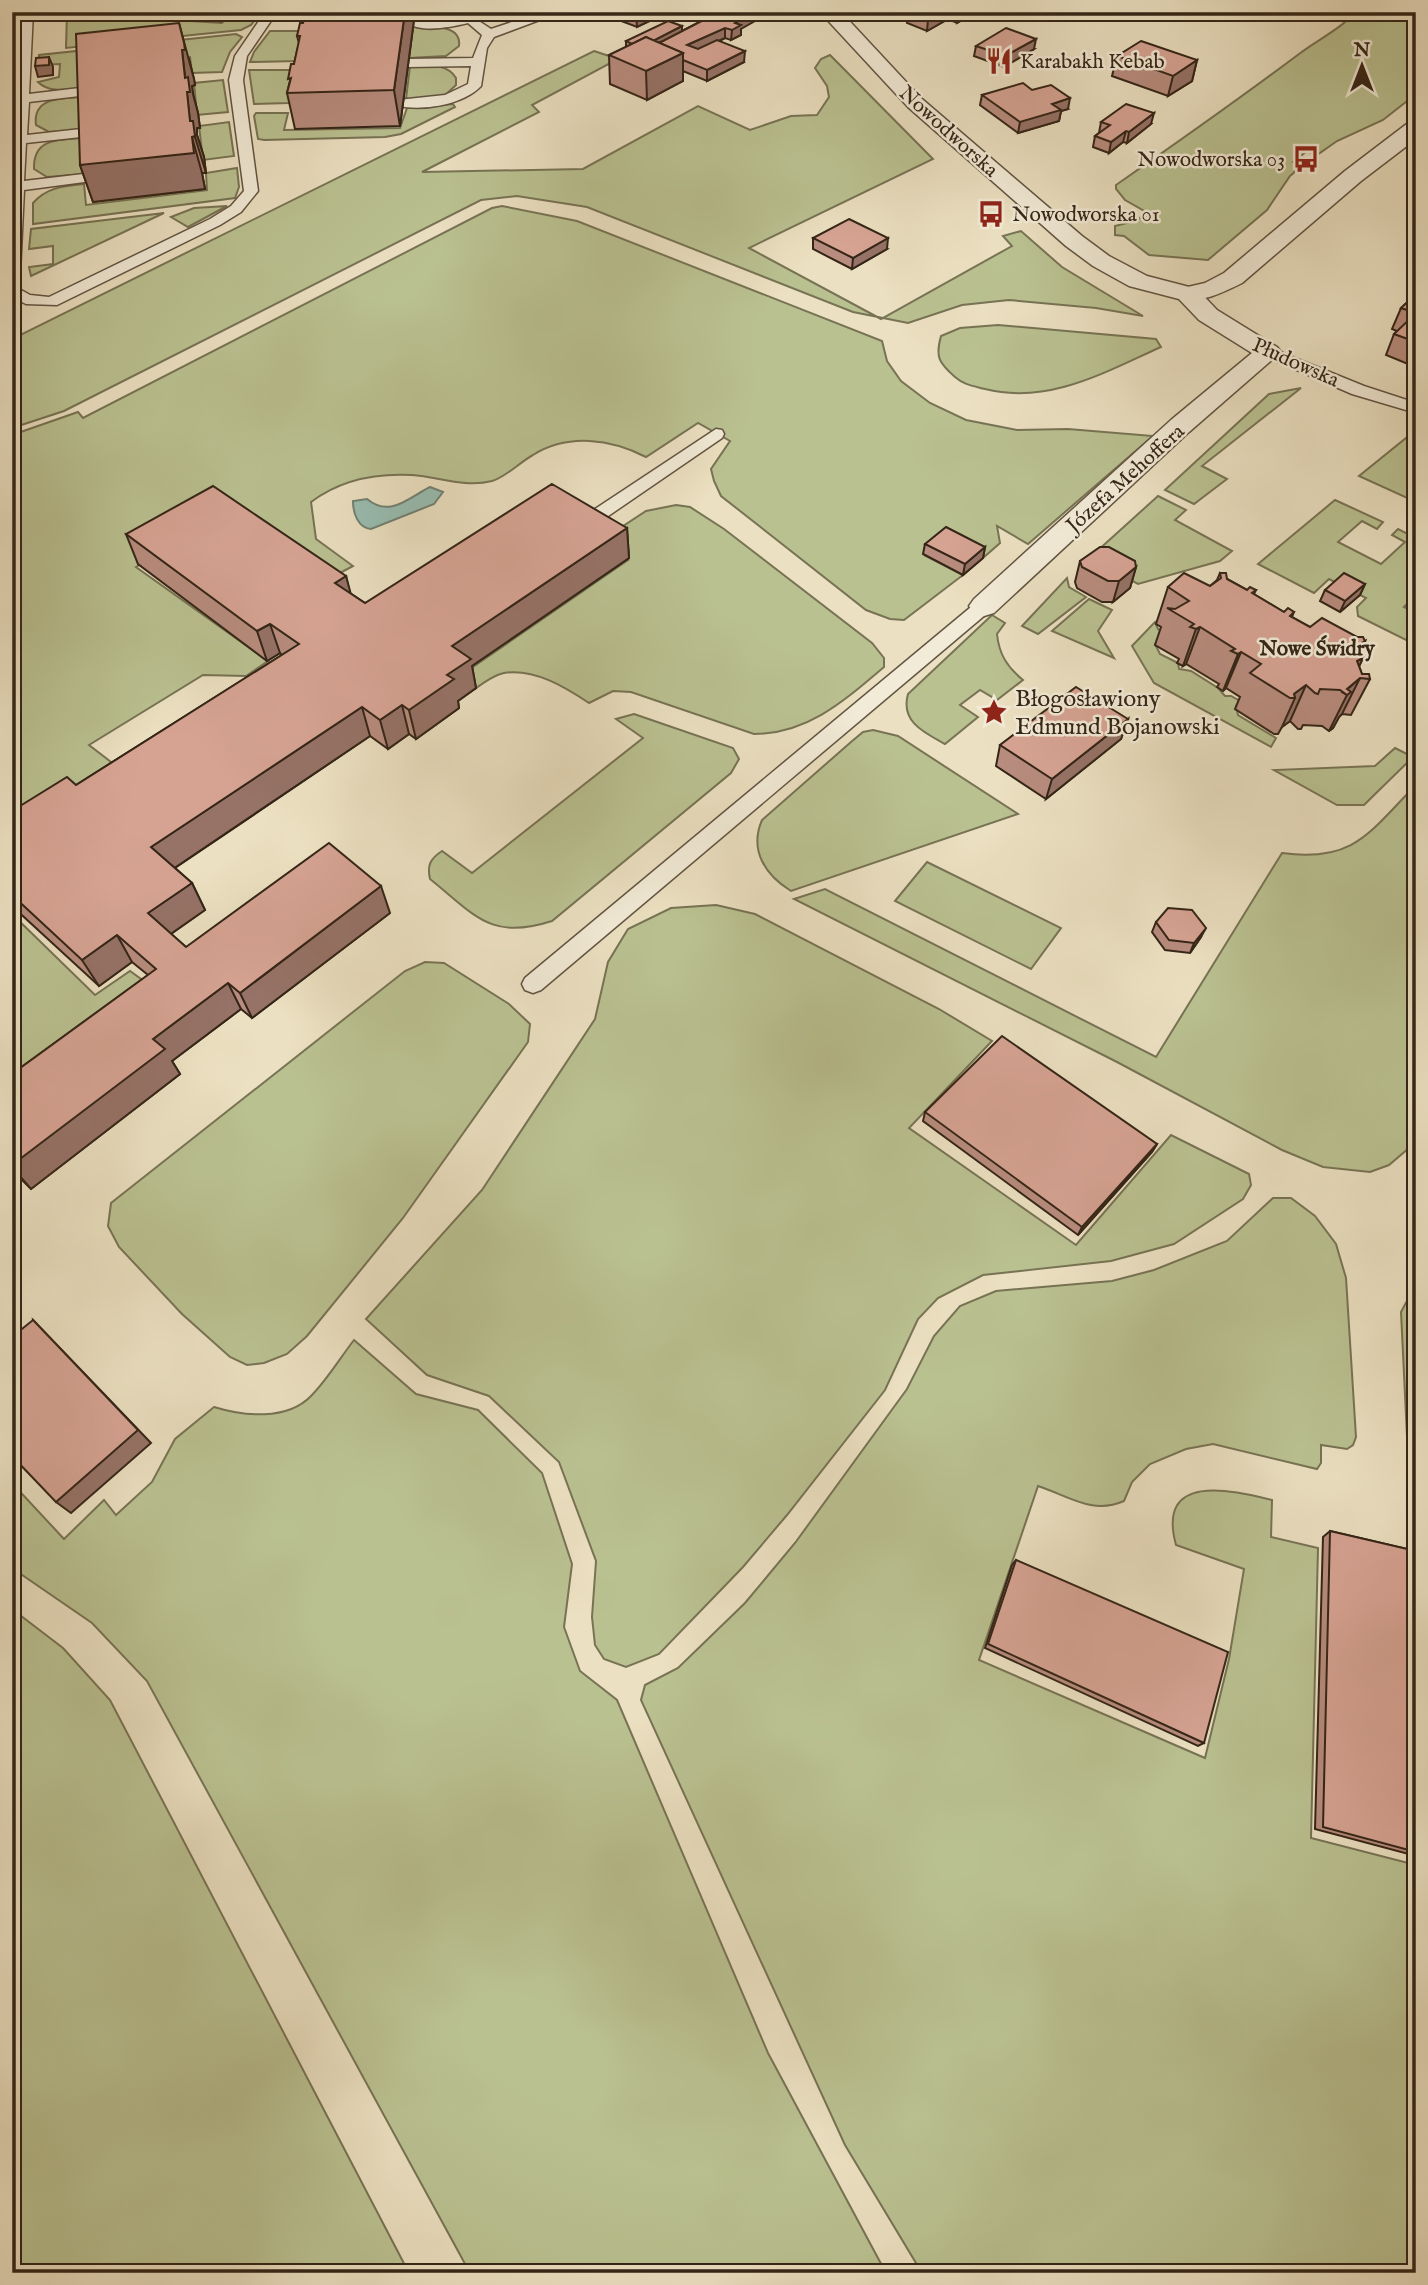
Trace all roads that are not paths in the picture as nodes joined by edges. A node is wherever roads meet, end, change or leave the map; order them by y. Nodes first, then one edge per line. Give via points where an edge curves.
1 (27, 12) edge
2 (271, 12) edge
3 (453, 12) edge
4 (555, 12) edge
5 (830, 12) edge
6 (470, 19) junction
7 (414, 23) dead end
8 (489, 34) junction
9 (478, 62) junction
10 (408, 63) edge
11 (88, 92) edge
12 (22, 99) junction
13 (403, 103) dead end
14 (1416, 128) edge
15 (90, 132) edge
16 (20, 140) junction
17 (92, 177) edge
18 (18, 186) junction
19 (12, 273) edge
20 (12, 290) edge
21 (1188, 294) junction
22 (1268, 352) junction
23 (1416, 408) edge
24 (716, 435) dead end
25 (592, 519) edge
26 (984, 606) joint
27 (533, 984) dead end

1 - 12 lane
2 - 20 lane via 241,56 236,80 251,191 236,209 51,302 26,299
3 - 6 lane
4 - 8 lane
5 - 21 street, Nowodworska via 915,103 1074,241 1138,281
6 - 7 lane
6 - 8 lane
8 - 9 lane
9 - 10 lane
9 - 13 lane via 474,86 463,94 439,102
11 - 12 lane
12 - 16 lane
14 - 21 street via 1233,278
15 - 16 lane
16 - 18 lane
17 - 18 lane
18 - 19 lane
21 - 22 street, Płudowska via 1208,315
22 - 23 lane, Płudowska via 1358,390
22 - 26 street, Józefa Mehoffera via 1180,426
24 - 25 lane
26 - 27 lane

